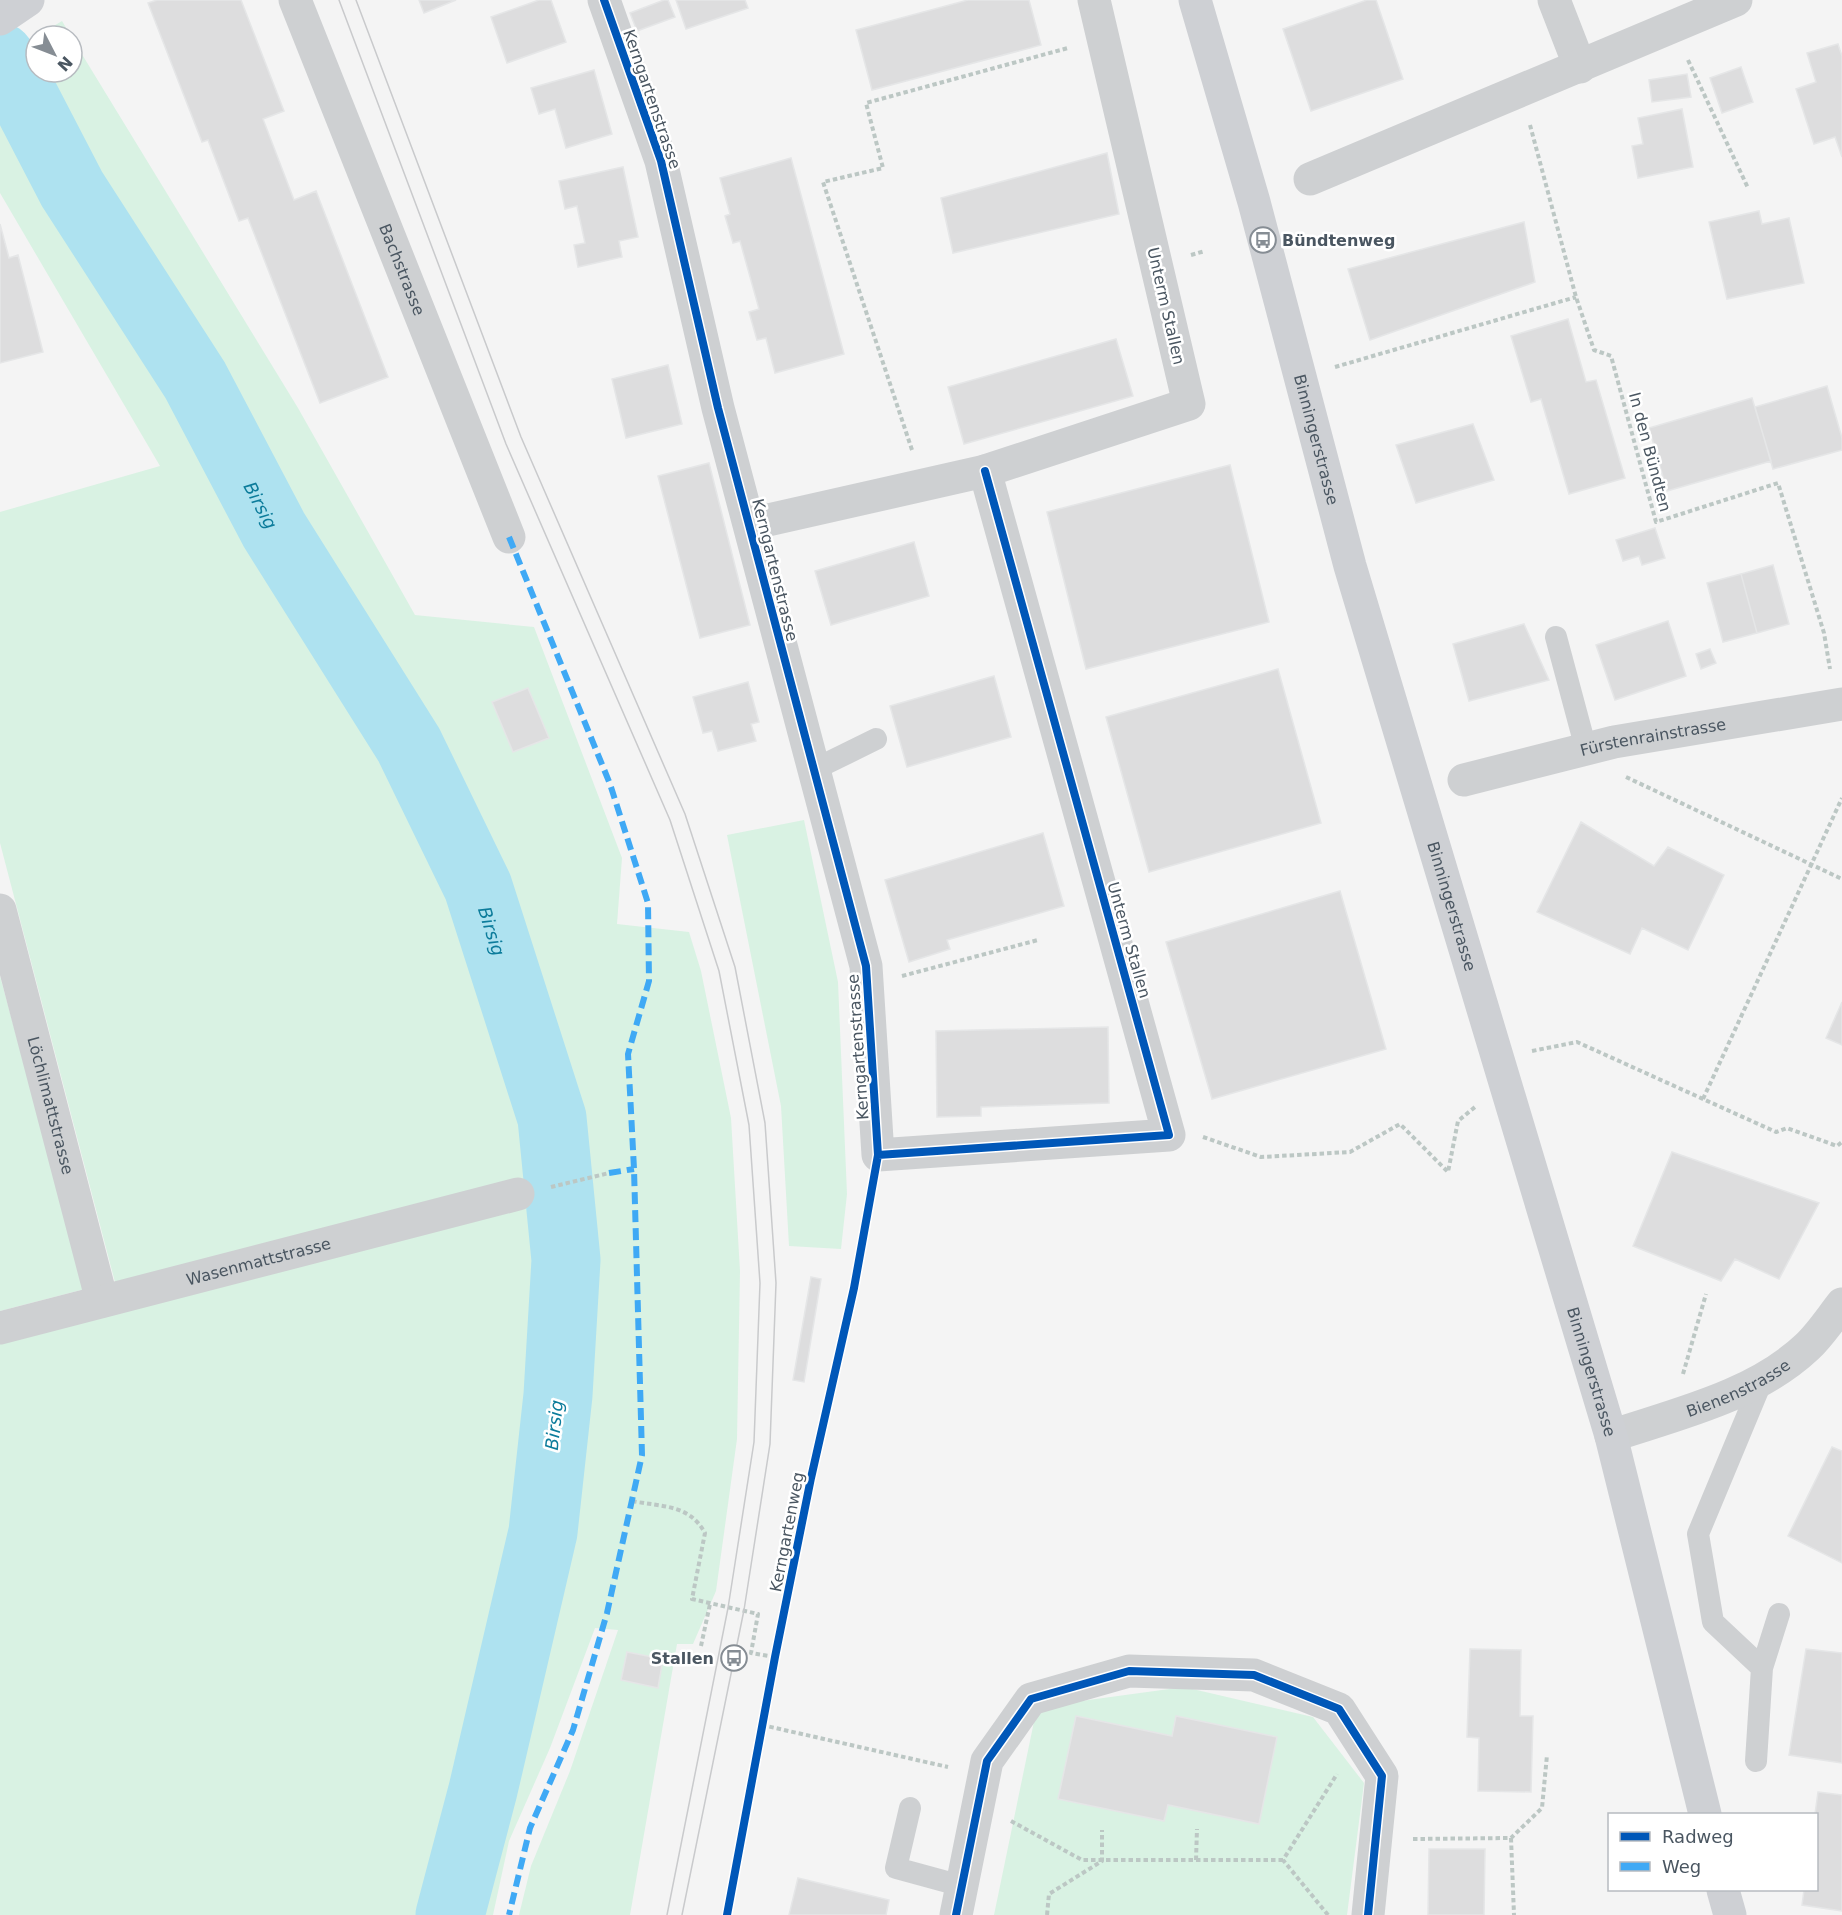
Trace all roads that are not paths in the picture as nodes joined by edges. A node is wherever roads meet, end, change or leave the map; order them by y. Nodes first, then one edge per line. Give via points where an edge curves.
1 (28, 0) edge
2 (295, 0) edge
3 (604, 0) edge
4 (1094, 0) edge
5 (1195, 0) edge
6 (1554, 0) edge
7 (1736, 0) edge
8 (0, 19) edge
9 (1580, 67) junction
10 (1310, 178) dead end
11 (985, 471) junction
12 (750, 524) junction
13 (508, 537) dead end
14 (1556, 637) dead end
15 (1839, 704) edge
16 (876, 739) dead end
17 (1586, 749) junction
18 (814, 769) junction
19 (1464, 780) dead end
20 (0, 910) edge
21 (878, 1155) joint
22 (530, 1191) road end
23 (102, 1301) junction
24 (1842, 1304) edge
25 (0, 1328) edge
26 (1763, 1378) junction
27 (1611, 1436) junction
28 (1779, 1614) dead end
29 (1762, 1668) junction
30 (1756, 1761) dead end
31 (910, 1808) dead end
32 (1705, 1813) edge
33 (1723, 1891) edge
34 (959, 1900) edge
35 (1368, 1915) edge
36 (1730, 1915) edge

1 - 8 main road
2 - 13 street, Bachstrasse
3 - 12 street, Kerngartenstrasse via 661,161 718,408
4 - 11 street, Unterm Stallen via 1189,404
5 - 27 main road, Binningerstrasse via 1254,202 1350,566
6 - 9 street
7 - 9 street
9 - 10 street
11 - 12 street, Unterm Stallen
11 - 21 street, Unterm Stallen via 1169,1135
12 - 18 street, Kerngartenstrasse
14 - 17 lane
15 - 17 street, Fürstenrainstrasse
16 - 18 lane
17 - 19 street, Fürstenrainstrasse
18 - 21 street, Kerngartenstrasse via 866,966
20 - 23 street, Löchlimattstrasse
22 - 23 street, Wasenmattstrasse
23 - 25 street, Wasenmattstrasse
24 - 26 street, Bienenstrasse via 1807,1347
26 - 27 street, Bienenstrasse
26 - 29 lane via 1698,1534 1713,1622
27 - 32 main road, Binningerstrasse
28 - 29 lane
29 - 30 lane
31 - 34 lane via 896,1868
33 - 36 main road
34 - 35 street via 987,1761 1031,1698 1129,1671 1254,1675 1339,1709 1382,1776

